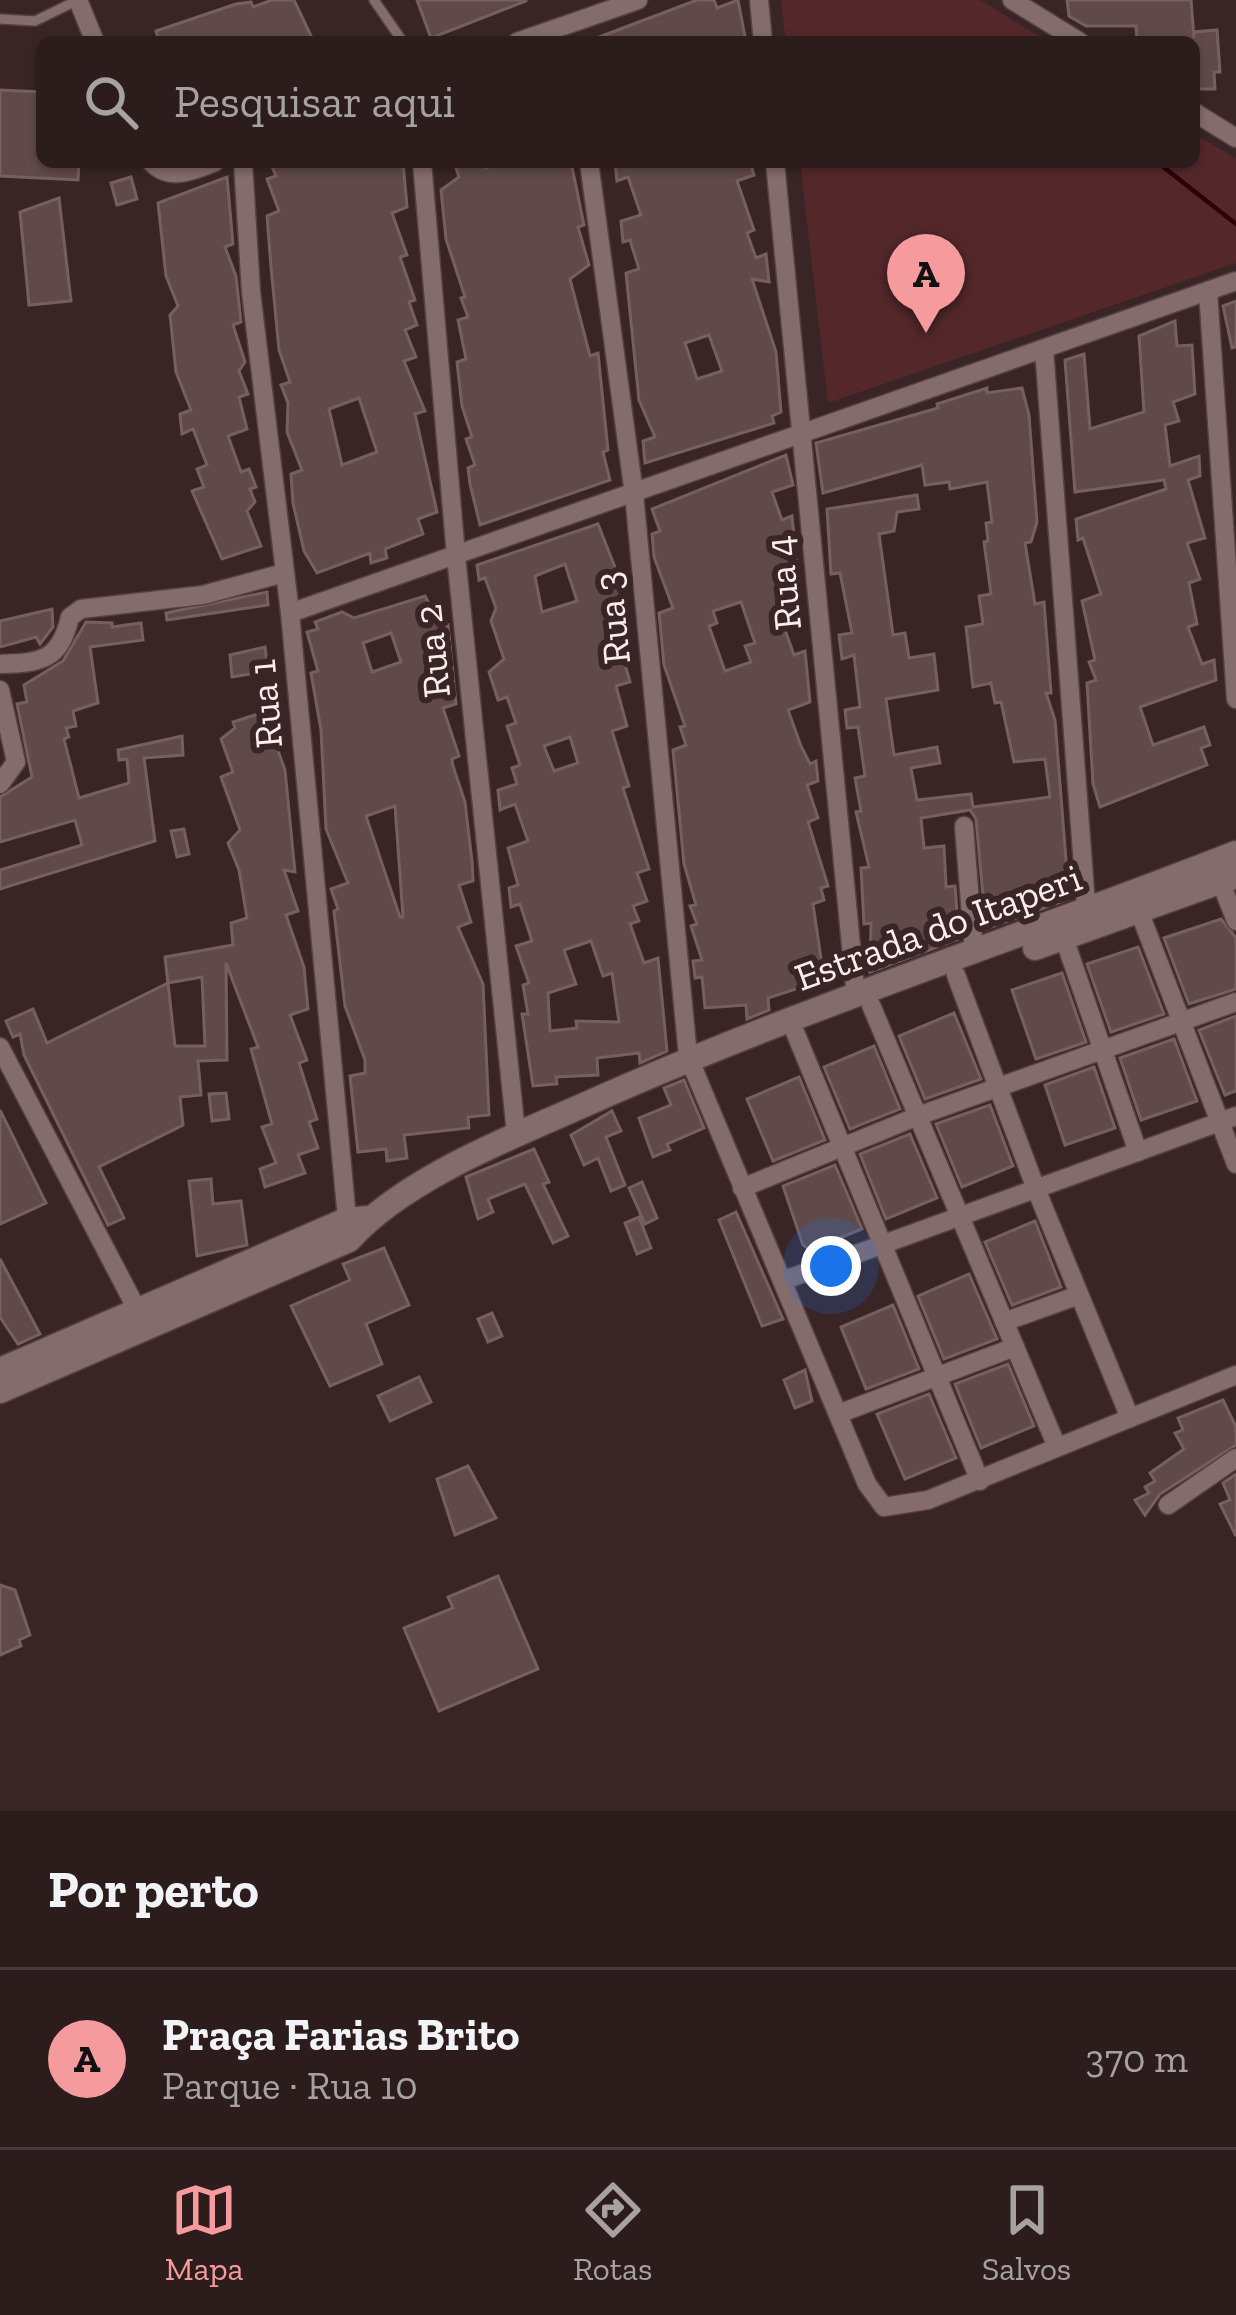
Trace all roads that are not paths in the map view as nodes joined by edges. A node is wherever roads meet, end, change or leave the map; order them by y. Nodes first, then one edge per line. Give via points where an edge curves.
1 (78, 0) edge
2 (374, 0) edge
3 (638, 0) edge
4 (759, 0) edge
5 (1012, 0) edge
6 (0, 19) edge
7 (570, 21) junction
8 (93, 36) edge
9 (399, 36) edge
10 (532, 36) edge
11 (572, 36) edge
12 (762, 36) edge
13 (1070, 36) edge
14 (1200, 116) edge
15 (1236, 138) edge
16 (156, 168) edge
17 (196, 168) edge
18 (244, 168) edge
19 (423, 168) edge
20 (590, 168) edge
21 (776, 168) edge
22 (1236, 281) edge
23 (1208, 291) junction
24 (1044, 349) junction
25 (802, 431) junction
26 (634, 494) junction
27 (455, 556) junction
28 (284, 573) junction
29 (290, 613) junction
30 (0, 664) edge
31 (0, 690) edge
32 (1236, 694) edge
33 (0, 784) edge
34 (964, 826) dead end
35 (1236, 853) edge
36 (1231, 885) edge
37 (1139, 911) junction
38 (1088, 920) junction
39 (1236, 921) edge
40 (1064, 938) junction
41 (974, 953) junction
42 (956, 975) junction
43 (864, 1001) junction
44 (1236, 1002) edge
45 (1181, 1022) junction
46 (795, 1032) junction
47 (0, 1047) edge
48 (1103, 1050) junction
49 (690, 1062) junction
50 (998, 1088) junction
51 (918, 1116) junction
52 (1228, 1119) edge
53 (516, 1133) junction
54 (844, 1148) junction
55 (1138, 1152) junction
56 (1236, 1164) edge
57 (742, 1188) junction
58 (1036, 1189) junction
59 (960, 1216) junction
60 (355, 1226) junction
61 (882, 1244) junction
62 (782, 1281) junction
63 (1079, 1295) junction
64 (142, 1320) junction
65 (1004, 1322) junction
66 (1015, 1347) junction
67 (0, 1370) edge
68 (1236, 1375) edge
69 (937, 1377) junction
70 (0, 1391) edge
71 (838, 1414) junction
72 (1130, 1418) junction
73 (1057, 1447) junction
74 (1236, 1459) edge
75 (980, 1481) junction
76 (1168, 1505) dead end

1 - 6 lane via 35,21
1 - 8 street
2 - 9 lane
3 - 7 street
4 - 12 street
5 - 13 street
7 - 10 street
7 - 11 street
14 - 15 street
16 - 17 street via 178,174
18 - 28 street, Rua 1
19 - 27 street, Rua 2
20 - 26 street, Rua 3
21 - 25 street, Rua 4
22 - 23 street
23 - 24 street
23 - 32 street
24 - 25 street
24 - 38 street
25 - 26 street
25 - 43 street, Rua 4
26 - 27 street
26 - 49 street, Rua 3
27 - 29 street
27 - 53 street, Rua 2
28 - 29 street, Rua 1
28 - 30 street via 190,598 81,609 55,653
29 - 60 street, Rua 1
31 - 33 street via 16,766
34 - 41 street
35 - 38 street, Estrada do Itaperi
36 - 37 street, Estrada do Itaperi
36 - 39 street
37 - 38 street, Estrada do Itaperi
37 - 45 street
38 - 40 street, Estrada do Itaperi
38 - 41 street, Estrada do Itaperi
40 - 42 street, Estrada do Itaperi
40 - 48 street
41 - 43 street, Estrada do Itaperi
42 - 43 street, Estrada do Itaperi
42 - 50 street
43 - 46 street, Estrada do Itaperi
43 - 49 street, Estrada do Itaperi
43 - 51 street, Rua 4
44 - 45 street
45 - 48 street
45 - 52 street
46 - 49 street, Estrada do Itaperi
46 - 54 street
47 - 64 street
48 - 50 street
48 - 55 street
49 - 53 street, Estrada do Itaperi
49 - 57 street, Rua 3
50 - 51 street
50 - 58 street
51 - 54 street
51 - 59 street, Rua 4
52 - 55 street
52 - 56 street
53 - 60 street, Estrada do Itaperi
54 - 57 street
54 - 61 street
55 - 58 street
57 - 62 street, Rua 3
58 - 59 street
58 - 63 street
59 - 61 street
59 - 65 street, Rua 4
60 - 64 street, Estrada do Itaperi
61 - 62 street
61 - 69 street
62 - 71 street, Rua 3
63 - 65 street
63 - 72 street
64 - 67 street, Estrada do Itaperi
64 - 70 street, Estrada do Itaperi
65 - 66 street, Rua 4
66 - 69 street
66 - 73 street, Rua 4
68 - 72 street
69 - 71 street
69 - 75 street
71 - 75 street, Rua 3 via 884,1507
72 - 73 street
73 - 75 street
74 - 76 street

